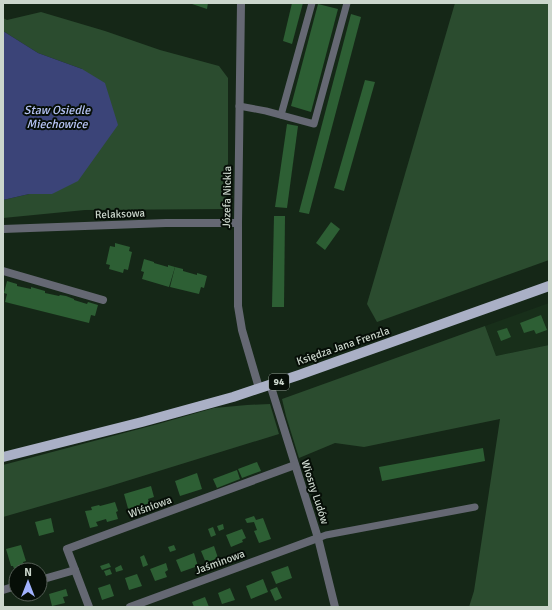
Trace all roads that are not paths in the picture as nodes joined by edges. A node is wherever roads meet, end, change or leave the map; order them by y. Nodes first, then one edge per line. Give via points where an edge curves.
1 (241, 3) edge
2 (312, 3) edge
3 (348, 3) edge
4 (239, 106) junction
5 (281, 115) junction
6 (238, 223) junction
7 (3, 229) edge
8 (3, 271) edge
9 (549, 286) edge
10 (103, 300) dead end
11 (270, 384) junction
12 (258, 388) junction
13 (3, 457) edge
14 (295, 465) junction
15 (475, 507) dead end
16 (318, 538) junction
17 (75, 570) junction
18 (48, 578) edge
19 (89, 607) edge
20 (130, 607) edge
21 (335, 607) edge

1 - 4 street, Józefa Nickla
2 - 5 lane
3 - 5 lane via 314,124
4 - 5 lane
4 - 6 street, Józefa Nickla
6 - 7 street, Relaksowa
6 - 12 street, Józefa Nickla via 238,306
8 - 10 street
9 - 11 main road, Księdza Jana Frenzla / 94
11 - 12 main road, Księdza Jana Frenzla / 94
11 - 14 street, Wiosny Ludów
12 - 13 main road, Księdza Jana Frenzla / 94 via 172,414
14 - 16 street, Wiosny Ludów
14 - 17 street, Wiśniowa via 67,549
15 - 16 lane
16 - 20 street, Jaśminowa
16 - 21 street, Wiosny Ludów
17 - 18 street
17 - 19 street

